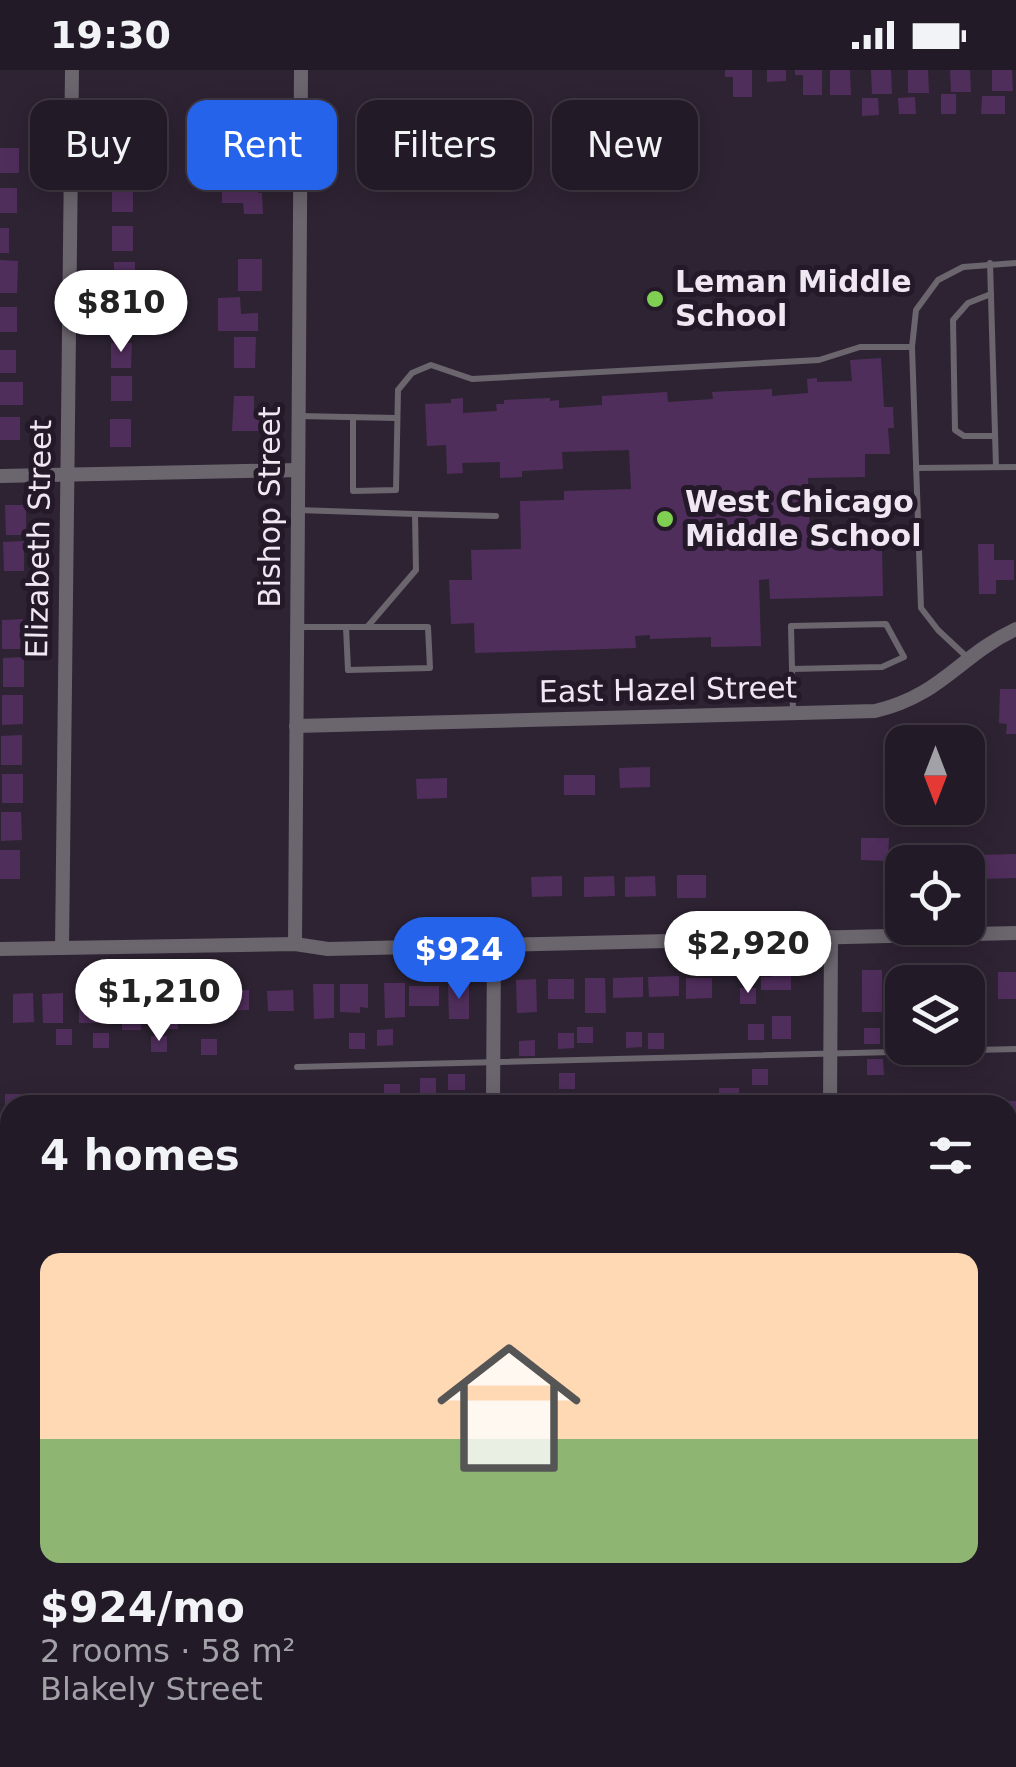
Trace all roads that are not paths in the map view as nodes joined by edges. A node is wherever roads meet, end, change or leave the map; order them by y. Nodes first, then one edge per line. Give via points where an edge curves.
1 (72, 70) edge
2 (301, 70) edge
3 (1016, 263) edge
4 (990, 264) junction
5 (991, 294) junction
6 (912, 347) junction
7 (298, 416) junction
8 (353, 416) junction
9 (396, 418) junction
10 (995, 436) junction
11 (1016, 466) edge
12 (996, 467) junction
13 (916, 468) junction
14 (298, 470) junction
15 (68, 474) junction
16 (0, 476) edge
17 (298, 510) junction
18 (415, 514) junction
19 (496, 516) dead end
20 (297, 627) junction
21 (346, 627) junction
22 (367, 627) junction
23 (1016, 629) edge
24 (970, 659) junction
25 (792, 669) junction
26 (794, 715) junction
27 (296, 726) junction
28 (1016, 933) edge
29 (831, 937) junction
30 (294, 944) junction
31 (494, 946) junction
32 (0, 948) edge
33 (62, 948) junction
34 (1016, 1049) edge
35 (830, 1053) junction
36 (493, 1061) junction
37 (297, 1067) dead end
38 (493, 1095) edge
39 (830, 1095) edge

1 - 15 street, Elizabeth Street
2 - 7 street, Bishop Street
3 - 4 lane
4 - 5 lane
4 - 6 lane via 963,266 938,280 916,310
5 - 10 lane
5 - 10 lane via 953,320 955,430
6 - 9 lane via 860,347 819,360 472,379 431,364 398,390
6 - 13 lane
7 - 8 lane
7 - 14 street, Bishop Street
8 - 9 lane
8 - 9 lane via 354,491 396,490
10 - 12 lane
11 - 12 lane
12 - 13 lane
13 - 24 lane via 921,608
14 - 15 street
14 - 17 street, Bishop Street
15 - 16 street
15 - 33 street, Elizabeth Street
17 - 18 lane
17 - 20 street, Bishop Street
18 - 19 lane
18 - 22 lane via 416,570
20 - 21 lane
20 - 27 street, Bishop Street
21 - 22 lane
21 - 22 lane via 348,670 430,668 428,627
23 - 24 street, East Hazel Street
24 - 26 street, East Hazel Street via 934,688 894,707
25 - 25 lane via 791,626 886,624 904,657 882,668
25 - 26 lane
26 - 27 street, East Hazel Street
27 - 30 street, Bishop Street
28 - 29 street
29 - 31 street
29 - 35 street
30 - 31 street
30 - 33 street
31 - 36 street
32 - 33 street
34 - 35 lane
35 - 36 lane
35 - 39 street
36 - 37 lane
36 - 38 street

